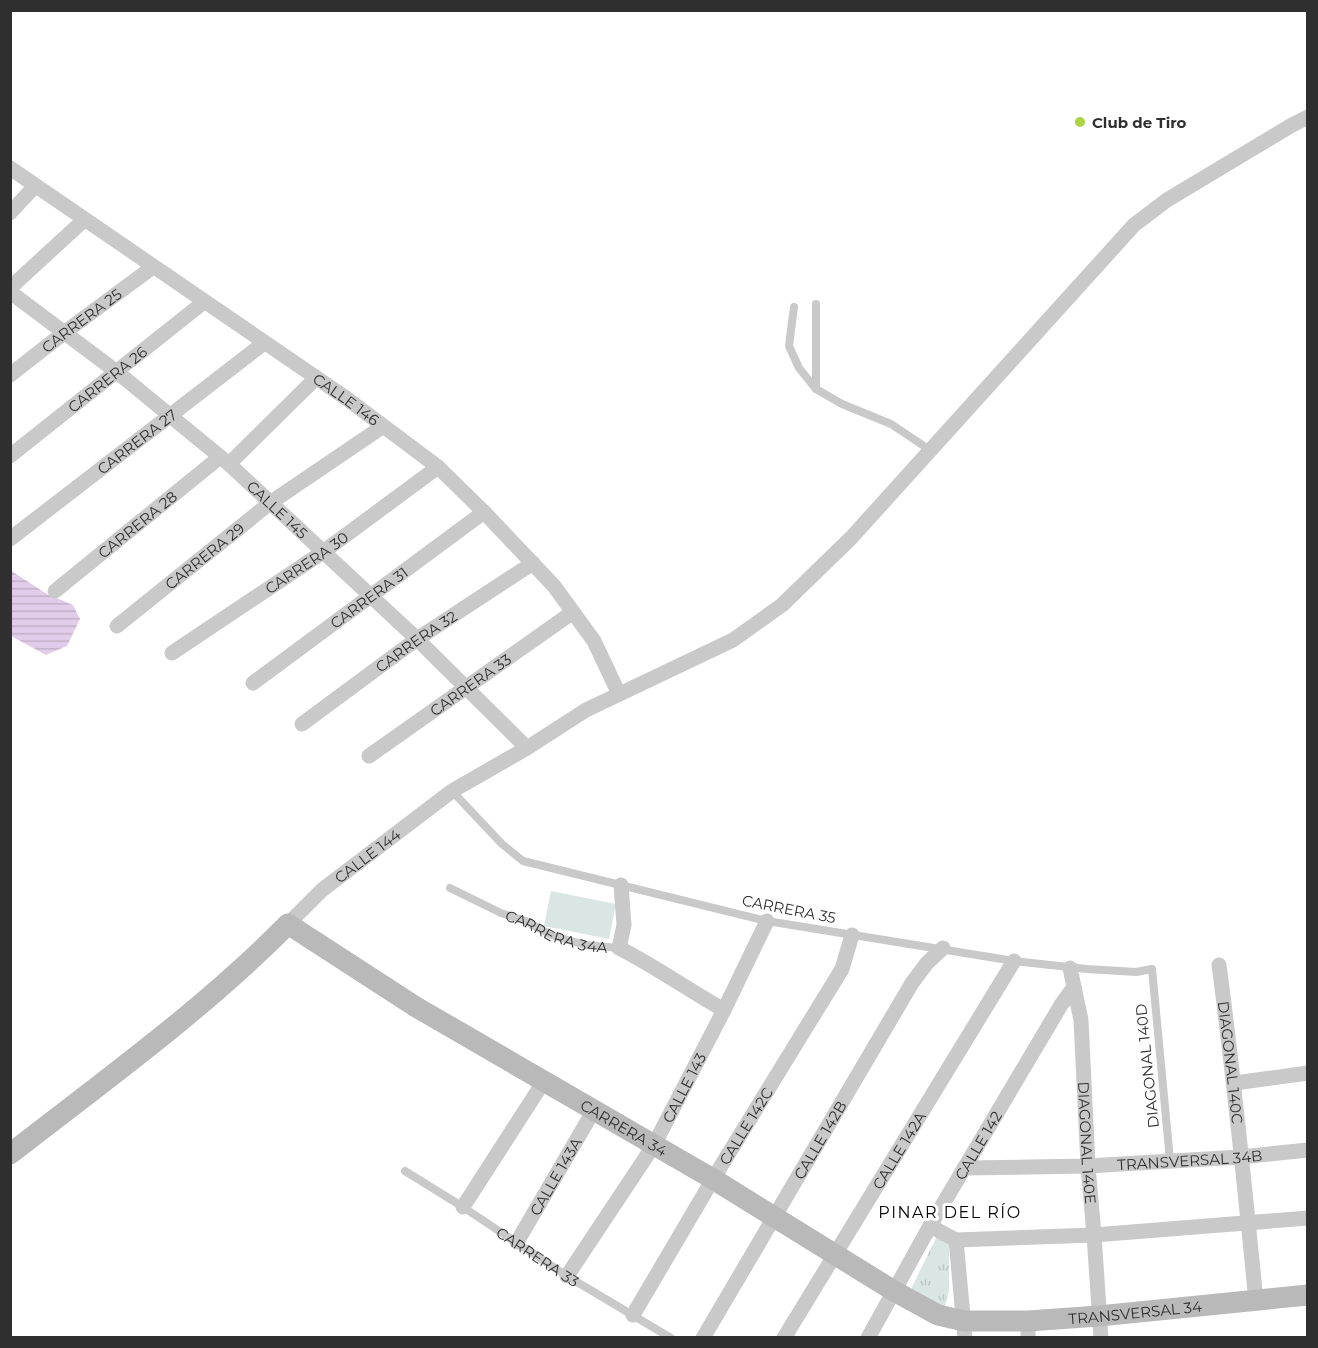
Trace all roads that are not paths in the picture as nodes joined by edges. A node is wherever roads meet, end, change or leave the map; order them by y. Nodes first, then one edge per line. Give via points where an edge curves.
1 (1308, 117) edge
2 (10, 168) edge
3 (35, 186) junction
4 (10, 213) edge
5 (84, 220) junction
6 (153, 267) junction
7 (10, 290) edge
8 (204, 302) junction
9 (816, 304) dead end
10 (794, 307) dead end
11 (64, 332) junction
12 (264, 343) junction
13 (117, 372) junction
14 (10, 375) edge
15 (316, 378) junction
16 (816, 389) junction
17 (171, 416) junction
18 (382, 427) junction
19 (930, 450) junction
20 (10, 456) edge
21 (224, 461) junction
22 (438, 467) junction
23 (270, 503) junction
24 (484, 512) junction
25 (10, 539) edge
26 (323, 552) junction
27 (533, 563) junction
28 (55, 591) dead end
29 (370, 598) junction
30 (573, 612) junction
31 (117, 626) dead end
32 (417, 639) junction
33 (172, 653) dead end
34 (253, 684) dead end
35 (466, 688) junction
36 (620, 694) junction
37 (302, 724) dead end
38 (527, 748) junction
39 (369, 756) dead end
40 (452, 791) junction
41 (621, 885) junction
42 (450, 888) dead end
43 (767, 921) junction
44 (288, 924) junction
45 (852, 935) junction
46 (619, 948) junction
47 (943, 948) junction
48 (1014, 961) junction
49 (1220, 965) dead end
50 (1070, 968) junction
51 (1152, 969) joint
52 (1074, 987) junction
53 (724, 1010) junction
54 (1308, 1073) edge
55 (544, 1081) junction
56 (1235, 1083) junction
57 (594, 1110) junction
58 (654, 1145) junction
59 (1308, 1150) edge
60 (10, 1154) edge
61 (1240, 1157) junction
62 (1170, 1161) junction
63 (1088, 1166) junction
64 (964, 1167) junction
65 (405, 1171) dead end
66 (713, 1179) junction
67 (463, 1207) junction
68 (775, 1217) junction
69 (1308, 1218) edge
70 (1248, 1223) junction
71 (930, 1226) junction
72 (1094, 1234) junction
73 (956, 1240) junction
74 (517, 1242) junction
75 (835, 1254) junction
76 (567, 1276) junction
77 (894, 1291) junction
78 (1308, 1295) edge
79 (1256, 1301) junction
80 (633, 1315) junction
81 (1100, 1316) junction
82 (965, 1329) edge
83 (1028, 1329) edge
84 (671, 1338) edge
85 (703, 1338) edge
86 (784, 1338) edge
87 (868, 1338) edge
88 (1101, 1338) edge

1 - 19 street via 1167,200 1134,225
2 - 3 street, CALLE 146
3 - 4 street
3 - 5 street, CALLE 146
5 - 6 street, CALLE 146
5 - 7 street
6 - 8 street, CALLE 146
6 - 11 street, CARRERA 25
7 - 11 street, CALLE 145
8 - 12 street, CALLE 146
8 - 13 street, CARRERA 26
9 - 16 lane
10 - 16 lane via 789,346 799,368
11 - 13 street, CALLE 145
11 - 14 street, CARRERA 25
12 - 15 street, CALLE 146
12 - 17 street, CARRERA 27
13 - 17 street, CALLE 145
13 - 20 street, CARRERA 26
15 - 18 street, CALLE 146
15 - 21 street, CARRERA 28
16 - 19 lane via 891,424
17 - 21 street, CALLE 145
17 - 25 street, CARRERA 27
18 - 22 street, CALLE 146
18 - 23 street, CARRERA 29
19 - 36 street via 851,538 782,605 733,640
21 - 23 street, CALLE 145
21 - 28 street, CARRERA 28
22 - 24 street, CALLE 146
22 - 26 street, CARRERA 30
23 - 26 street, CALLE 145
23 - 31 street, CARRERA 29
24 - 27 street, CALLE 146
24 - 29 street, CARRERA 31
26 - 29 street, CALLE 145
26 - 33 street, CARRERA 30
27 - 30 street, CALLE 146
27 - 32 street, CARRERA 32
29 - 32 street, CALLE 145
29 - 34 street, CARRERA 31
30 - 35 street, CARRERA 33
30 - 36 street, CALLE 146 via 594,641
32 - 35 street, CALLE 145
32 - 37 street, CARRERA 32
35 - 38 street, CALLE 145
35 - 39 street, CARRERA 33
36 - 38 street via 586,710
38 - 40 street
40 - 41 lane, CARRERA 35 via 523,861
40 - 44 street, CALLE 144 via 322,890
41 - 43 lane, CARRERA 35
41 - 46 street via 624,925
42 - 46 lane, CARRERA 34A via 551,935 585,945
43 - 45 lane, CARRERA 35
43 - 53 street, CALLE 143
44 - 55 street, CARRERA 34 via 416,1007
44 - 60 street via 207,999
45 - 47 lane, CARRERA 35
45 - 66 street, CALLE 142C via 842,969
46 - 53 street, CARRERA 34A
47 - 48 lane, CARRERA 35
47 - 68 street, CALLE 142B via 912,983
48 - 50 lane, CARRERA 35
48 - 75 street, CALLE 142A
49 - 56 street, DIAGONAL 140C
50 - 51 lane, CARRERA 35 via 1136,972
50 - 52 street, DIAGONAL 140E
51 - 62 lane, DIAGONAL 140D
52 - 63 street, DIAGONAL 140E via 1081,1020
52 - 64 street, CALLE 142
53 - 58 street, CALLE 143
54 - 56 street
55 - 57 street, CARRERA 34
55 - 67 street
56 - 61 street, DIAGONAL 140C
57 - 58 street, CARRERA 34
57 - 74 street, CALLE 143A
58 - 66 street, CARRERA 34
58 - 76 street, CALLE 143
59 - 61 street, TRANSVERSAL 34B
61 - 62 street, TRANSVERSAL 34B
61 - 70 street, DIAGONAL 140C
62 - 63 street, TRANSVERSAL 34B
63 - 64 street, TRANSVERSAL 34B
63 - 72 street, DIAGONAL 140E
64 - 71 street, CALLE 142
65 - 67 lane, CARRERA 33
66 - 68 street, CARRERA 34
66 - 80 street, CALLE 142C
67 - 74 lane, CARRERA 33
68 - 75 street, CARRERA 34
68 - 85 street, CALLE 142B
69 - 70 street
70 - 72 street
70 - 79 street, DIAGONAL 140C
71 - 73 street
71 - 77 street, CALLE 142
72 - 73 street
72 - 81 street, DIAGONAL 140E
73 - 82 street
74 - 76 lane, CARRERA 33
75 - 77 street, CARRERA 34
75 - 86 street, CALLE 142A
76 - 80 lane, CARRERA 33
77 - 82 street, CARRERA 34
77 - 87 street, CALLE 142
78 - 79 street, TRANSVERSAL 34
79 - 81 street, TRANSVERSAL 34
80 - 84 lane, CARRERA 33
81 - 83 street, TRANSVERSAL 34
81 - 88 street, DIAGONAL 140E
82 - 83 street, TRANSVERSAL 34

